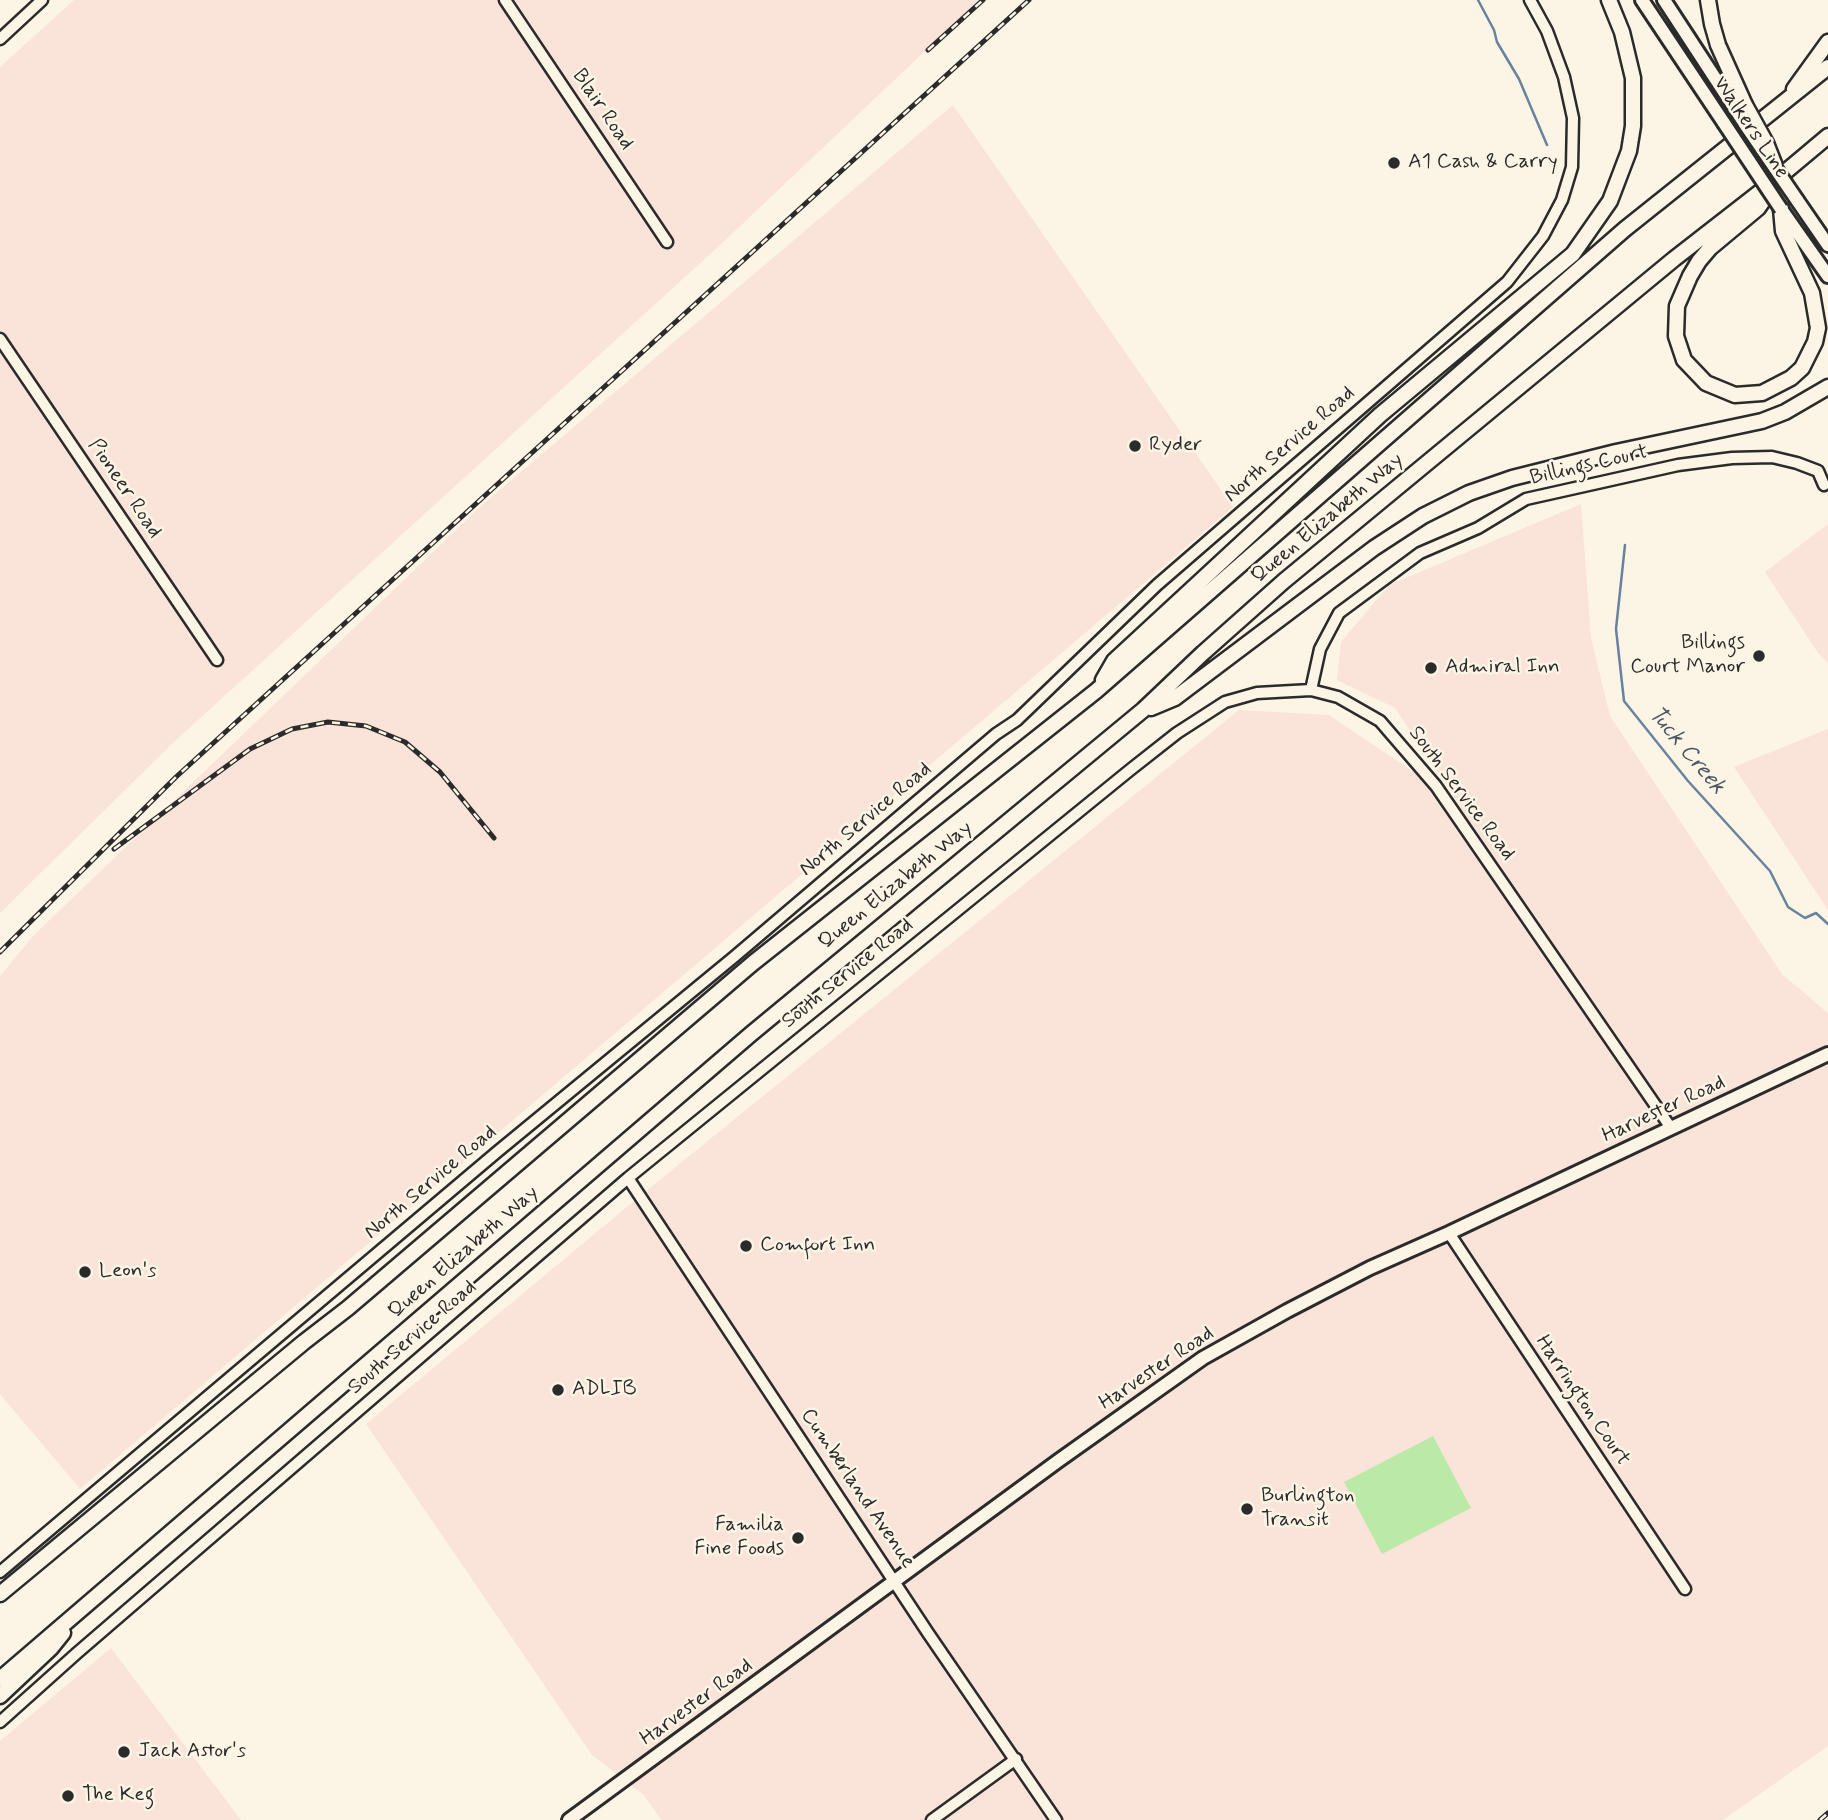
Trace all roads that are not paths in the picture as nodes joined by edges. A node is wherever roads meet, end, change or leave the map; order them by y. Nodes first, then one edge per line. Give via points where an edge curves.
1 (42, 0) edge
2 (506, 0) edge
3 (1530, 0) edge
4 (1609, 0) edge
5 (1642, 0) edge
6 (1664, 0) edge
7 (1709, 0) edge
8 (0, 39) edge
9 (1828, 42) edge
10 (1828, 67) edge
11 (1828, 136) edge
12 (1777, 172) junction
13 (1781, 209) junction
14 (1625, 229) junction
15 (667, 242) dead end
16 (1828, 245) edge
17 (1828, 276) edge
18 (0, 339) edge
19 (1828, 387) edge
20 (1824, 485) dead end
21 (217, 660) dead end
22 (1311, 690) junction
23 (1096, 691) junction
24 (1143, 710) junction
25 (1828, 1054) edge
26 (1671, 1128) junction
27 (628, 1178) junction
28 (1449, 1233) junction
29 (0, 1572) edge
30 (895, 1581) junction
31 (1685, 1589) dead end
32 (0, 1594) edge
33 (76, 1614) junction
34 (0, 1679) edge
35 (0, 1696) edge
36 (1, 1723) edge
37 (1016, 1759) junction
38 (569, 1820) edge
39 (932, 1820) edge
40 (1056, 1820) edge

1 - 8 street
2 - 15 street, Blair Road
3 - 29 street, North Service Road via 1564,76 1573,118 1572,167 1562,200 1543,236 1507,282 1157,585 1017,720
4 - 23 highway via 1633,78 1633,126 1629,151 1610,201 1573,254 1380,415 1114,661
5 - 13 main road, Walkers Line, bridge
6 - 12 main road, Walkers Line, bridge
7 - 12 highway, bridge via 1718,45
9 - 14 highway via 1792,92
10 - 14 highway, Queen Elizabeth Way
11 - 12 highway, Queen Elizabeth Way
12 - 13 highway via 1758,208 1699,261 1677,306 1676,336 1684,360 1706,383 1735,395 1762,393 1791,378 1802,368 1815,342 1818,328 1812,293 1783,230
12 - 16 main road, Walkers Line, bridge
12 - 24 highway, Queen Elizabeth Way via 1284,581
13 - 17 main road, Walkers Line
14 - 23 highway, Queen Elizabeth Way
18 - 21 street, Pioneer Road
19 - 24 highway via 1762,421 1616,452 1469,493 1374,548 1175,698
20 - 22 street, Billings Court via 1818,471 1797,463 1772,457 1732,458 1678,465 1526,499 1478,528 1420,553 1339,613 1320,649
22 - 26 street, South Service Road via 1338,697 1380,721 1416,761
22 - 27 street, South Service Road via 1243,696 1225,702 1177,733
23 - 32 highway, Queen Elizabeth Way via 753,963 348,1308
24 - 33 highway, Queen Elizabeth Way via 751,1034
25 - 26 main road, Harvester Road
26 - 28 main road, Harvester Road
27 - 30 street, Cumberland Avenue
27 - 36 street, South Service Road via 76,1653
28 - 30 main road, Harvester Road via 1370,1268 1203,1359
28 - 31 street, Harrington Court
30 - 37 street, Cumberland Avenue
30 - 38 main road, Harvester Road
33 - 34 highway, Queen Elizabeth Way
33 - 35 highway via 51,1648
37 - 39 street
37 - 40 street, Cumberland Avenue

